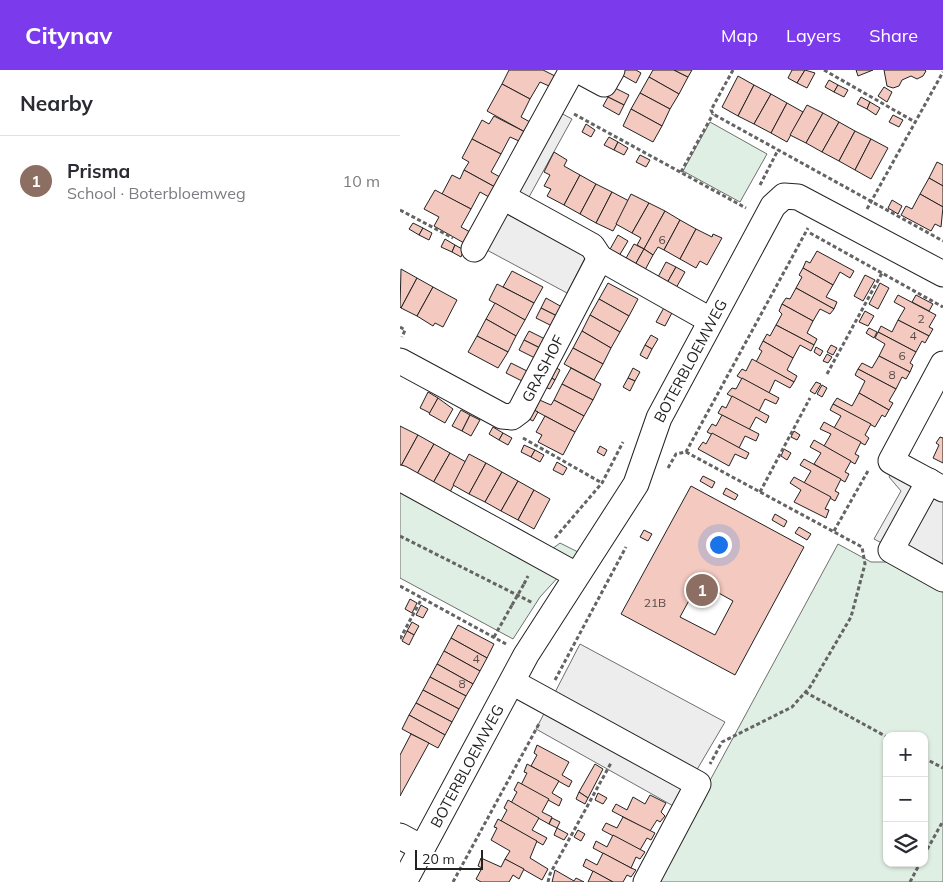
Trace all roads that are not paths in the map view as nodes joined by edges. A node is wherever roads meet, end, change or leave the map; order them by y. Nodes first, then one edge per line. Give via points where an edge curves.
1 (572, 70) edge
2 (578, 70) edge
3 (612, 70) edge
4 (503, 197) junction
5 (474, 249) road end
6 (600, 258) junction
7 (943, 274) edge
8 (710, 320) junction
9 (400, 361) edge
10 (943, 364) edge
11 (400, 478) edge
12 (936, 485) edge
13 (576, 575) junction
14 (943, 579) edge
15 (512, 682) junction
16 (400, 836) edge
17 (422, 848) junction
18 (404, 882) edge
19 (646, 882) edge

1 - 4 street
2 - 3 street via 604,84
4 - 5 street
4 - 6 street via 592,246
6 - 8 street
6 - 9 street, GRASHOF via 520,411 512,417 502,416
7 - 8 street, BOTERBLOEMWEG via 798,197 784,196 773,206
8 - 13 street, BOTERBLOEMWEG via 659,418 636,484
10 - 12 street via 891,461
11 - 13 street
12 - 14 street via 891,550
13 - 15 street, BOTERBLOEMWEG
15 - 17 street, BOTERBLOEMWEG
15 - 19 street via 698,784
16 - 17 street
17 - 18 street, BOTERBLOEMWEG

